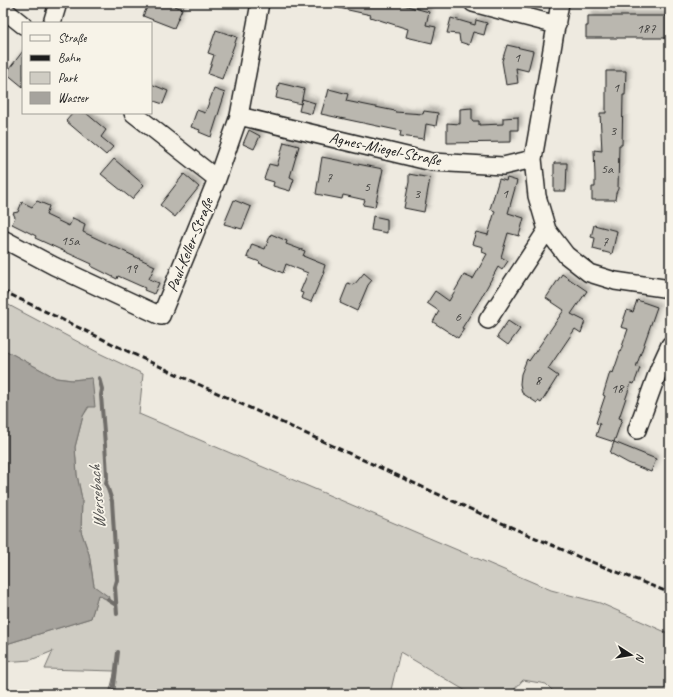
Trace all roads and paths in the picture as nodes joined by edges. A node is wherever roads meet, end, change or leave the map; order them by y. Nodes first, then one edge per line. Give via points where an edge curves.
1 (58, 3) edge
2 (260, 3) edge
3 (473, 3) edge
4 (560, 3) edge
5 (3, 9) edge
6 (52, 22) edge
7 (22, 24) edge
8 (557, 25) junction
9 (134, 114) edge
10 (240, 116) junction
11 (533, 159) junction
12 (217, 180) junction
13 (547, 230) junction
14 (3, 239) edge
15 (670, 289) edge
16 (488, 320) dead end
17 (670, 345) edge
18 (637, 430) dead end

1 - 6 street
2 - 10 street, Paul-Keller-Straße
3 - 8 street
4 - 8 street
5 - 7 street
8 - 11 street
9 - 12 street
10 - 11 street, Agnes-Miegel-Straße via 432,162 503,166
10 - 12 street, Paul-Keller-Straße
11 - 13 street via 537,196
12 - 14 street, Paul-Keller-Straße via 161,316
13 - 15 street via 566,255 589,273 615,282
13 - 16 street
17 - 18 street

